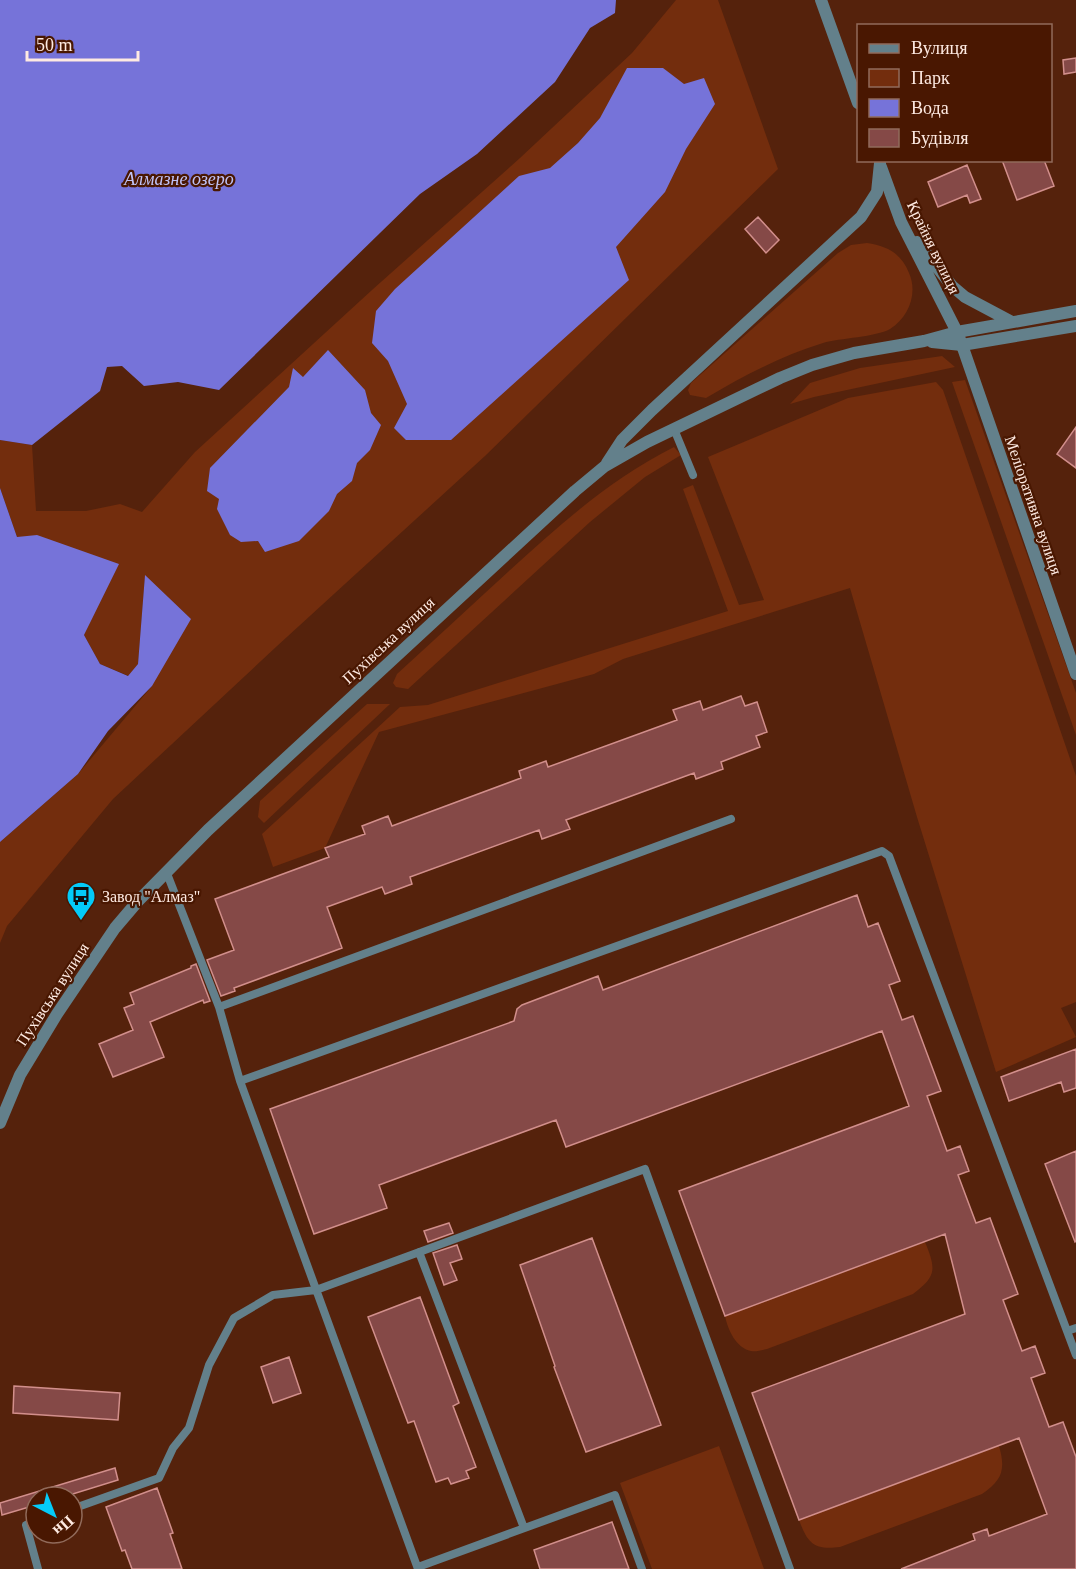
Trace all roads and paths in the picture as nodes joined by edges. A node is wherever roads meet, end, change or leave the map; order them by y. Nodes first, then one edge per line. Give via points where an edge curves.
1 (821, 0) edge
2 (857, 100) edge
3 (879, 162) edge
4 (901, 222) junction
5 (1076, 311) edge
6 (1012, 322) junction
7 (1076, 326) edge
8 (957, 332) junction
9 (924, 341) junction
10 (962, 345) junction
11 (674, 429) junction
12 (605, 466) junction
13 (693, 475) dead end
14 (1076, 674) edge
15 (731, 819) dead end
16 (166, 871) junction
17 (219, 1007) junction
18 (240, 1081) junction
19 (0, 1123) edge
20 (419, 1252) junction
21 (316, 1290) junction
22 (1076, 1328) edge
23 (1067, 1330) junction
24 (1076, 1355) edge
25 (84, 1505) edge
26 (524, 1528) junction
27 (31, 1545) edge
28 (418, 1568) edge
29 (38, 1569) edge
30 (642, 1569) edge
31 (790, 1569) edge

1 - 2 street
3 - 4 street, Крайня вулиця
3 - 12 street via 877,192 861,216 652,410 622,440
4 - 6 street via 952,286
4 - 8 street, Крайня вулиця
5 - 6 street, Пухівська вулиця
6 - 8 street, Пухівська вулиця
7 - 10 street, Пухівська вулиця
8 - 9 street, Пухівська вулиця
8 - 10 street, Крайня вулиця
9 - 10 street, Пухівська вулиця
9 - 11 street, Пухівська вулиця via 812,365
10 - 14 street, Меліоративна вулиця
11 - 12 street, Пухівська вулиця
11 - 13 lane
12 - 16 street, Пухівська вулиця
15 - 17 lane
16 - 17 lane
16 - 19 street, Пухівська вулиця via 115,928 74,988 21,1075
17 - 18 lane
18 - 21 lane
18 - 23 lane via 882,850 890,855
20 - 21 lane
20 - 26 lane
20 - 31 lane via 645,1169
21 - 25 lane via 273,1295 234,1318 209,1365 189,1428 173,1448 159,1478
21 - 28 lane
22 - 23 lane
23 - 24 lane
26 - 28 lane
26 - 30 lane via 615,1495
27 - 29 lane

